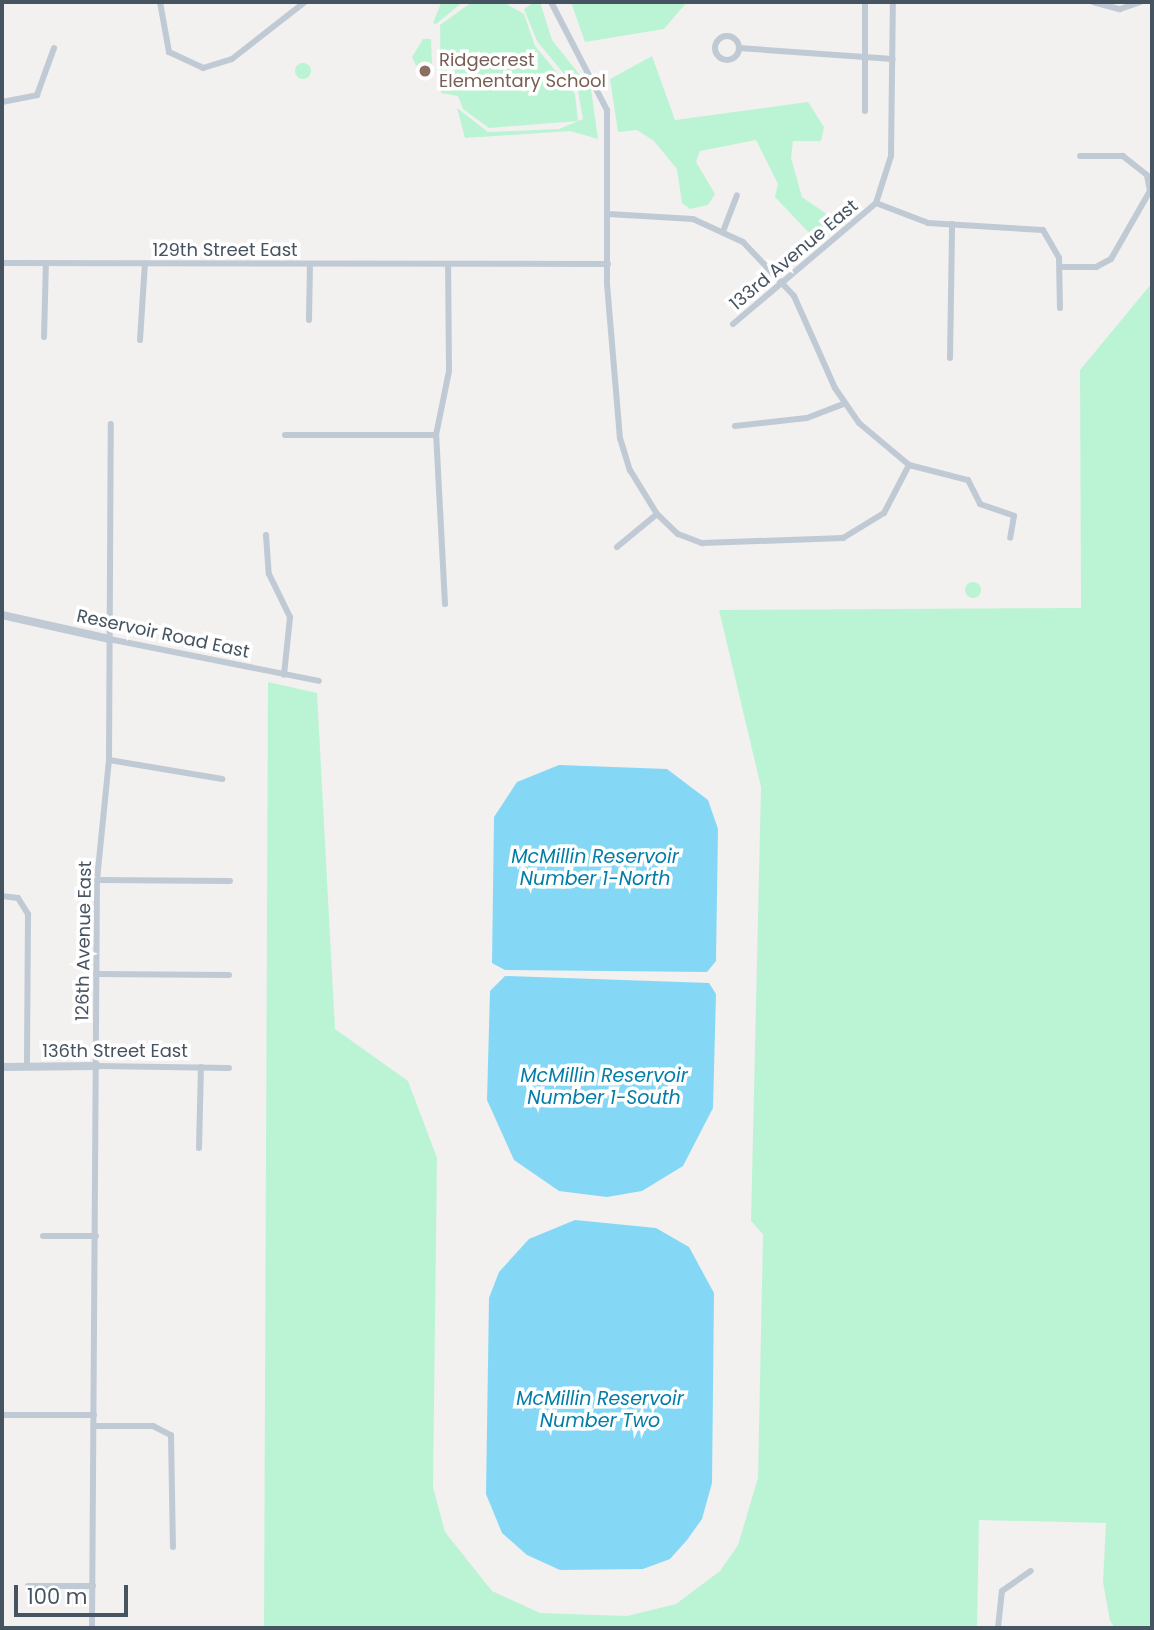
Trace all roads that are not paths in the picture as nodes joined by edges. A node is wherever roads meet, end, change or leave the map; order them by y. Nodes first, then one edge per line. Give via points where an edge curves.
1 (160, 2) edge
2 (305, 2) edge
3 (551, 2) edge
4 (865, 2) edge
5 (893, 2) edge
6 (1139, 2) edge
7 (1095, 3) edge
8 (54, 48) dead end
9 (739, 48) dead end
10 (892, 59) junction
11 (865, 60) junction
12 (2, 102) edge
13 (865, 111) dead end
14 (1080, 156) dead end
15 (1151, 184) edge
16 (737, 195) dead end
17 (876, 203) junction
18 (608, 214) junction
19 (952, 224) junction
20 (724, 229) junction
21 (2, 263) edge
22 (46, 263) junction
23 (145, 263) junction
24 (310, 264) junction
25 (448, 264) junction
26 (608, 264) junction
27 (1060, 267) junction
28 (785, 283) junction
29 (1060, 308) dead end
30 (309, 320) dead end
31 (733, 324) dead end
32 (44, 337) dead end
33 (140, 340) dead end
34 (950, 358) dead end
35 (844, 404) junction
36 (111, 424) dead end
37 (735, 426) dead end
38 (285, 435) dead end
39 (436, 435) junction
40 (909, 465) junction
41 (657, 514) junction
42 (266, 535) dead end
43 (1010, 538) dead end
44 (617, 547) dead end
45 (445, 604) dead end
46 (2, 615) edge
47 (109, 639) junction
48 (284, 675) junction
49 (318, 681) dead end
50 (109, 760) junction
51 (222, 779) dead end
52 (97, 880) junction
53 (230, 881) dead end
54 (2, 896) edge
55 (96, 974) junction
56 (229, 975) dead end
57 (97, 1066) junction
58 (2, 1067) edge
59 (27, 1067) junction
60 (201, 1067) junction
61 (229, 1068) dead end
62 (199, 1149) dead end
63 (43, 1236) dead end
64 (96, 1236) junction
65 (2, 1415) edge
66 (94, 1415) junction
67 (94, 1426) junction
68 (173, 1547) dead end
69 (1031, 1571) dead end
70 (28, 1586) dead end
71 (93, 1586) junction
72 (92, 1628) edge
73 (998, 1628) edge

1 - 2 street via 169,52 189,66 209,68 232,59
3 - 18 street via 604,102
4 - 11 street
5 - 10 street, 133rd Avenue East
6 - 7 street via 1128,9
8 - 12 street via 37,95
9 - 11 street
10 - 11 street
10 - 17 street, 133rd Avenue East via 891,156
11 - 13 street
14 - 15 street via 1123,156
15 - 27 street via 1111,258 1085,269
16 - 20 street
17 - 19 street via 905,218
17 - 28 street, 133rd Avenue East
18 - 20 street via 681,217
18 - 26 street
19 - 27 street via 1032,225 1052,238
19 - 34 street
20 - 28 street
21 - 22 street, 129th Street East
22 - 23 street, 129th Street East
22 - 32 street
23 - 24 street, 129th Street East
23 - 33 street
24 - 25 street, 129th Street East
24 - 30 street
25 - 26 street, 129th Street East
25 - 39 street via 449,371
26 - 41 street via 622,447
27 - 29 street
28 - 31 street, 133rd Avenue East
28 - 35 street
35 - 37 street via 807,418
35 - 40 street
36 - 47 street, 126th Avenue East
38 - 39 street
39 - 45 street
40 - 41 street via 876,521 832,541 702,543 678,534
40 - 43 street via 968,480 980,503 1014,516
41 - 44 street
42 - 48 street via 269,574 290,617
46 - 47 street, Reservoir Road East
47 - 48 street, Reservoir Road East
47 - 50 street, 126th Avenue East
48 - 49 street, Reservoir Road East
50 - 51 street
50 - 52 street, 126th Avenue East
52 - 53 street
52 - 55 street, 126th Avenue East
54 - 59 street via 22,903
55 - 56 street
55 - 57 street, 126th Avenue East
57 - 59 street, 136th Street East
57 - 60 street, 136th Street East
57 - 64 street, 126th Avenue East
58 - 59 street, 136th Street East
60 - 61 street, 136th Street East
60 - 62 street
63 - 64 street
64 - 66 street, 126th Avenue East
65 - 66 street
66 - 67 street, 126th Avenue East
67 - 68 street via 153,1426 169,1432
67 - 71 street, 126th Avenue East
69 - 73 street via 1002,1591
70 - 71 street
71 - 72 street, 126th Avenue East

